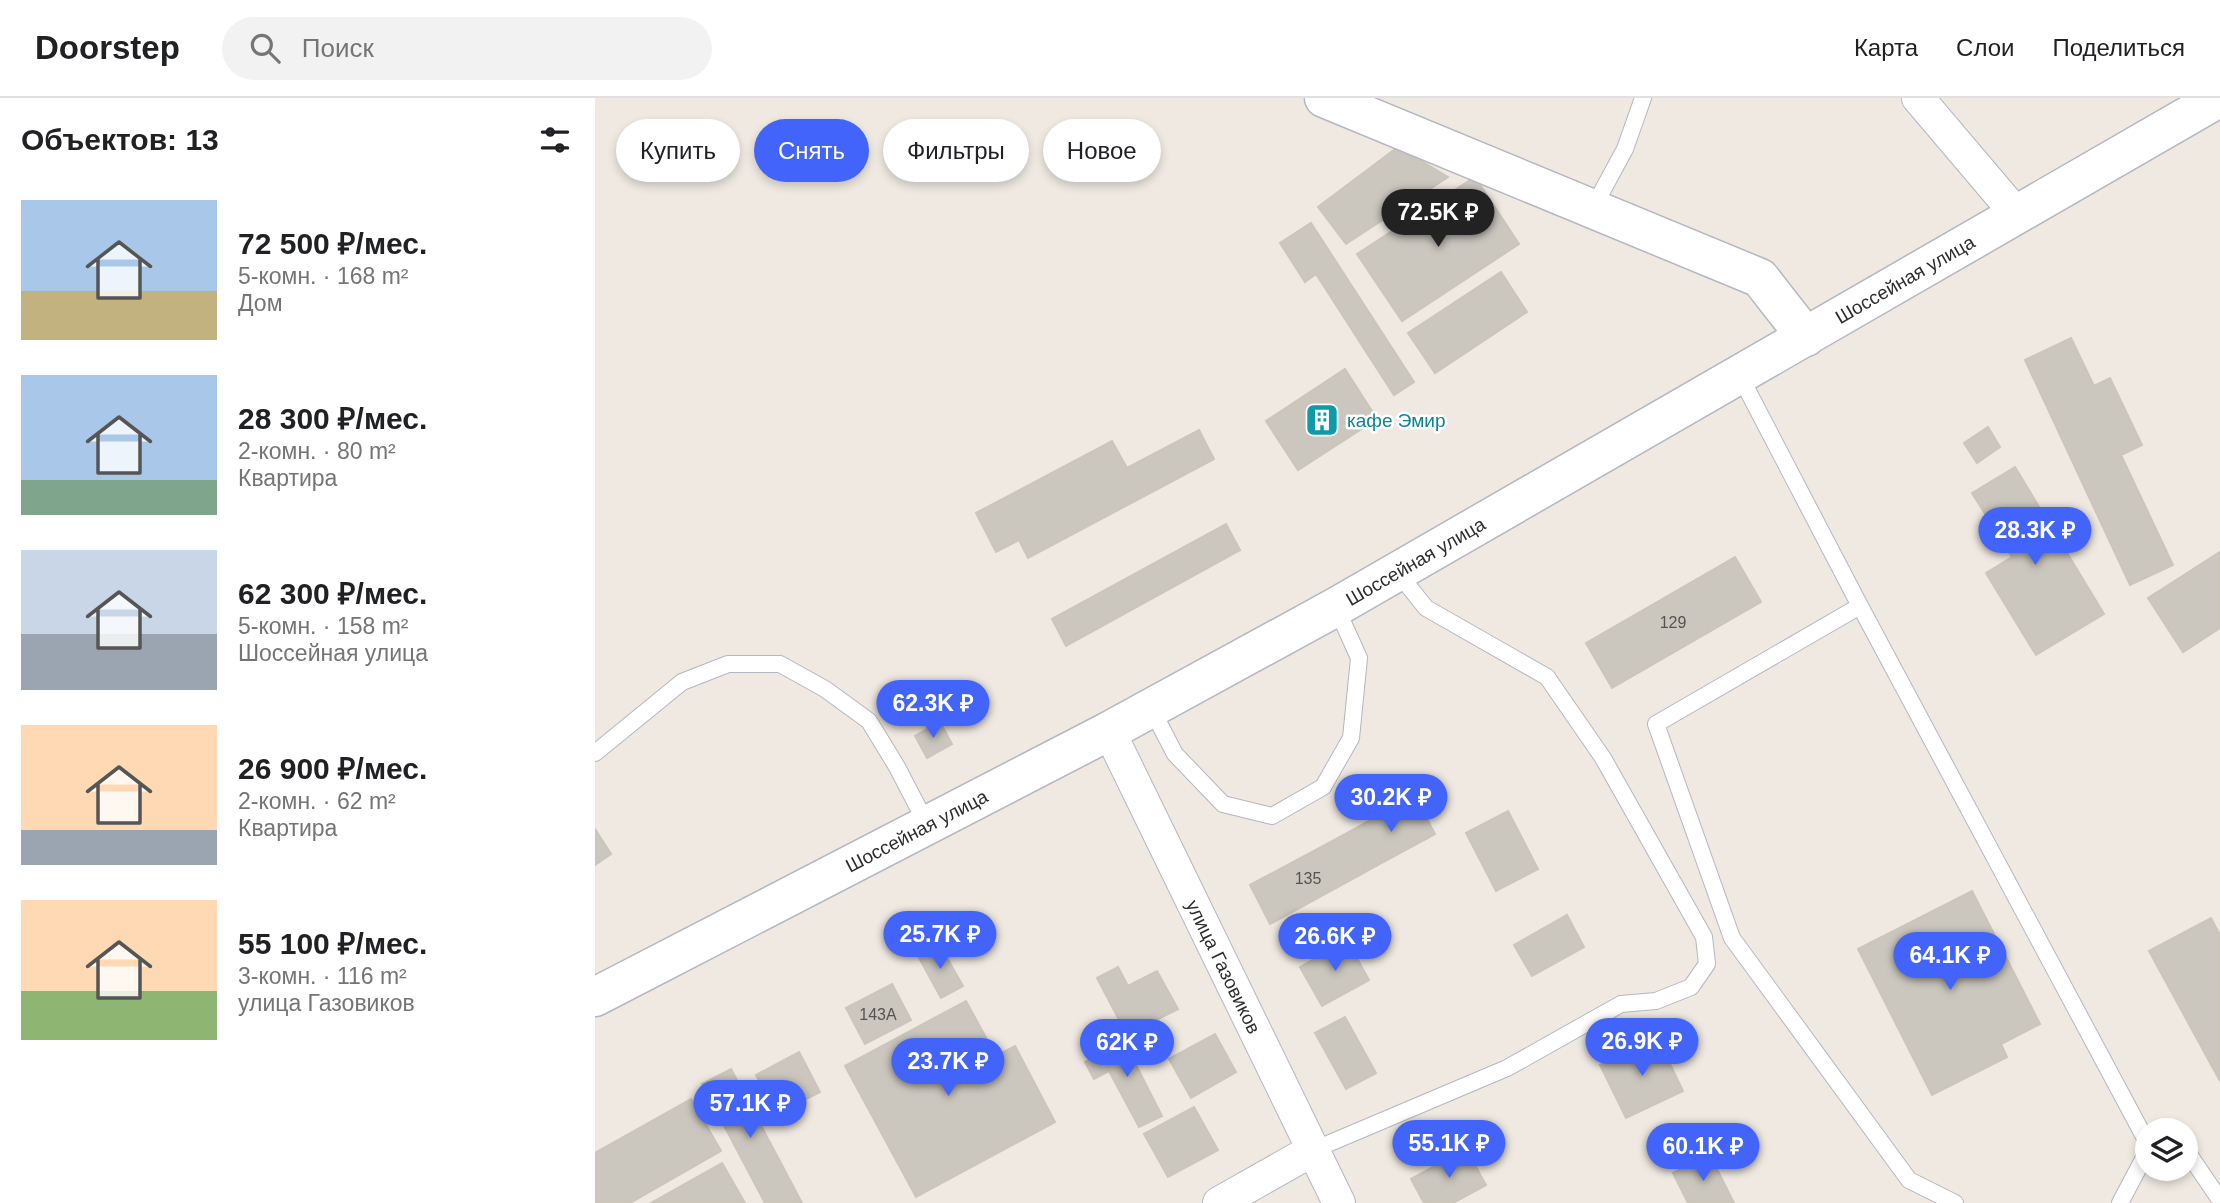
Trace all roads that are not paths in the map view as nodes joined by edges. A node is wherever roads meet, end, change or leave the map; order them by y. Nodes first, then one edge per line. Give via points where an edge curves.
1 (1324, 98) edge
2 (1643, 98) edge
3 (1918, 98) edge
4 (2193, 98) edge
5 (2219, 98) edge
6 (2008, 204) junction
7 (1593, 208) junction
8 (1802, 332) junction
9 (1740, 376) junction
10 (1398, 573) junction
11 (1860, 606) junction
12 (1336, 607) junction
13 (1151, 708) junction
14 (1107, 726) junction
15 (595, 753) edge
16 (923, 817) junction
17 (595, 986) edge
18 (595, 997) edge
19 (2135, 1120) edge
20 (1311, 1151) junction
21 (2198, 1168) edge
22 (2135, 1175) edge
23 (2220, 1200) edge
24 (1219, 1203) edge
25 (1339, 1203) edge
26 (1955, 1203) edge
27 (2120, 1203) edge

1 - 7 main road
2 - 7 lane via 1625,149
3 - 6 street
4 - 6 main road, Шоссейная улица
5 - 8 main road, Шоссейная улица
6 - 8 main road, Шоссейная улица
7 - 8 main road via 1760,278
8 - 9 main road, Шоссейная улица
8 - 14 main road, Шоссейная улица
9 - 10 main road, Шоссейная улица
9 - 11 lane
10 - 12 main road, Шоссейная улица
10 - 20 lane via 1426,608 1547,677 1603,758 1704,937 1707,964 1691,987 1656,1001 1621,1004 1507,1069
11 - 19 lane
11 - 26 lane via 1656,724 1732,938 1909,1180
12 - 13 main road, Шоссейная улица
12 - 13 lane via 1359,658 1351,738 1323,787 1272,816 1223,804 1175,754
13 - 14 main road, Шоссейная улица
14 - 16 main road, Шоссейная улица
14 - 18 main road, Шоссейная улица
14 - 20 street, улица Газовиков
15 - 16 lane via 682,682 728,664 780,664 825,689 869,722
16 - 17 main road, Шоссейная улица
20 - 24 street
20 - 25 street, улица Газовиков
21 - 23 lane
22 - 27 lane

